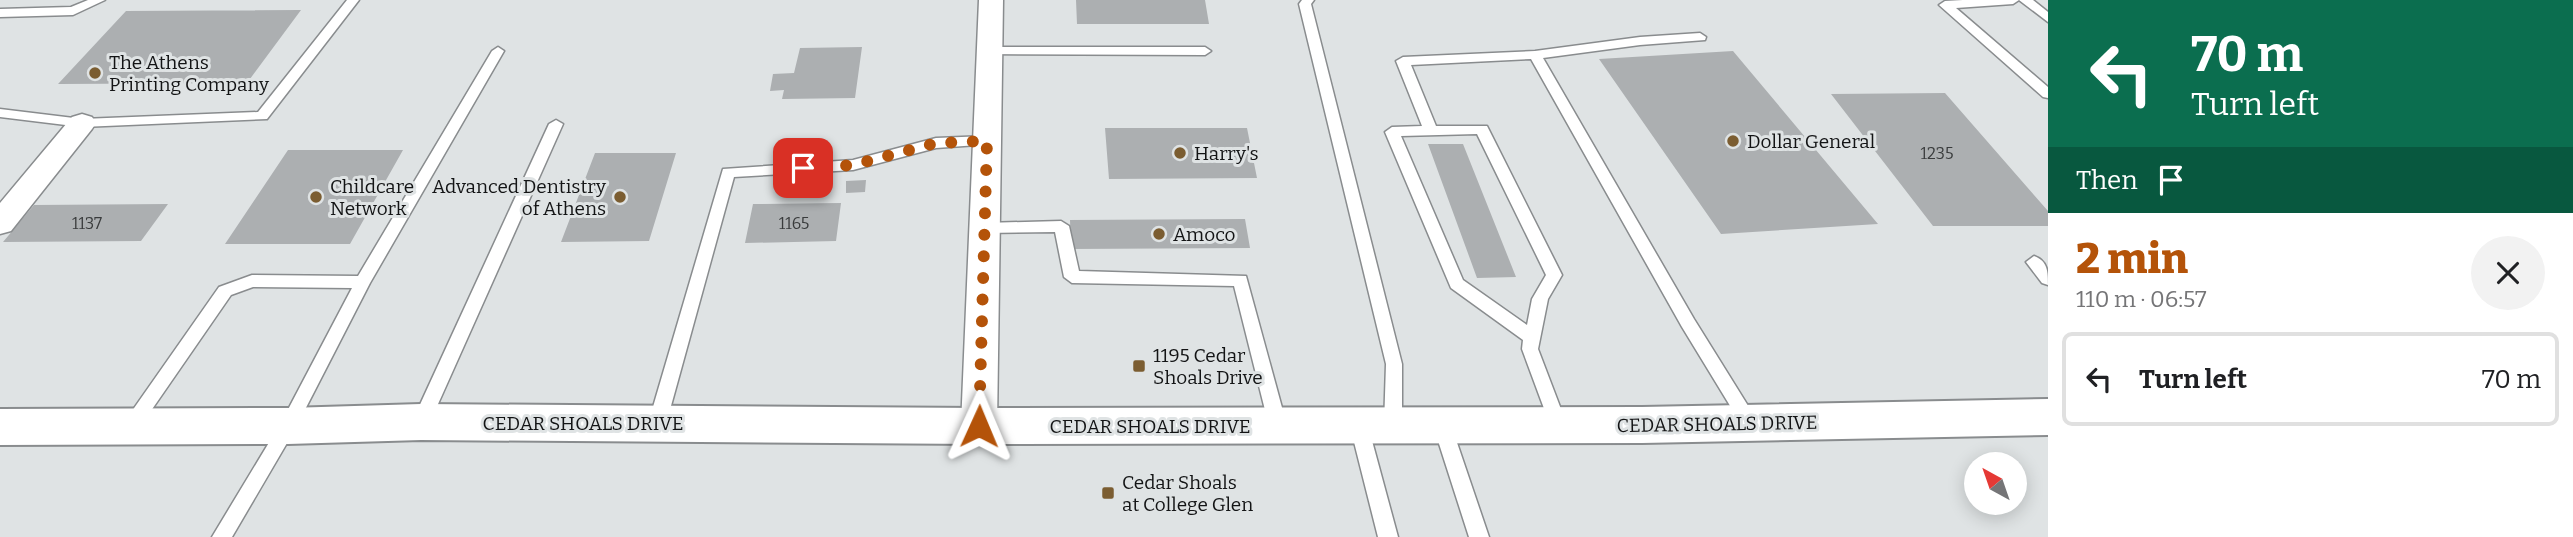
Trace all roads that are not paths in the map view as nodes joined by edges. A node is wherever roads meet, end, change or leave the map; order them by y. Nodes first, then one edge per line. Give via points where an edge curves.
1 (99, 0) edge
2 (353, 0) edge
3 (991, 0) edge
4 (1308, 0) edge
5 (2013, 0) edge
6 (2025, 0) edge
7 (0, 13) edge
8 (2048, 18) edge
9 (1700, 37) dead end
10 (498, 51) dead end
11 (989, 51) junction
12 (1205, 51) dead end
13 (1535, 55) junction
14 (2048, 94) edge
15 (0, 113) edge
16 (82, 123) junction
17 (556, 124) dead end
18 (1430, 129) junction
19 (987, 141) junction
20 (0, 223) edge
21 (984, 228) junction
22 (2034, 262) dead end
23 (2048, 279) edge
24 (363, 282) junction
25 (1531, 337) junction
26 (2048, 417) edge
27 (421, 422) junction
28 (657, 424) junction
29 (1750, 424) junction
30 (1442, 425) junction
31 (1558, 425) junction
32 (288, 426) junction
33 (979, 426) junction
34 (1278, 426) junction
35 (1376, 426) junction
36 (0, 427) edge
37 (130, 427) junction
38 (222, 537) edge
39 (1388, 537) edge
40 (1479, 537) edge

1 - 7 lane via 73,12
2 - 16 lane via 262,116
3 - 11 street
4 - 35 lane via 1305,4 1394,364
5 - 14 lane via 1945,5
6 - 8 lane
9 - 13 lane
10 - 24 lane
11 - 12 lane
11 - 19 street
13 - 18 lane via 1403,61
13 - 29 lane
15 - 16 lane
16 - 20 street
17 - 27 lane
18 - 25 lane via 1482,129 1554,275 1540,299
18 - 25 lane via 1392,132 1457,284
19 - 21 street
19 - 28 lane via 936,143 853,165 728,172
21 - 33 street
21 - 34 lane via 1061,226 1072,276 1240,280
22 - 23 lane
24 - 32 lane
24 - 37 lane via 252,281 225,291
25 - 31 lane via 1530,349
26 - 29 street, CEDAR SHOALS DRIVE
27 - 28 street, CEDAR SHOALS DRIVE
27 - 32 street, CEDAR SHOALS DRIVE
28 - 33 street, CEDAR SHOALS DRIVE
29 - 31 street, CEDAR SHOALS DRIVE
30 - 31 street, CEDAR SHOALS DRIVE
30 - 35 street, CEDAR SHOALS DRIVE
30 - 40 lane
32 - 37 street, CEDAR SHOALS DRIVE
32 - 38 lane
33 - 34 street, CEDAR SHOALS DRIVE
34 - 35 street, CEDAR SHOALS DRIVE
35 - 39 lane
36 - 37 street, CEDAR SHOALS DRIVE

